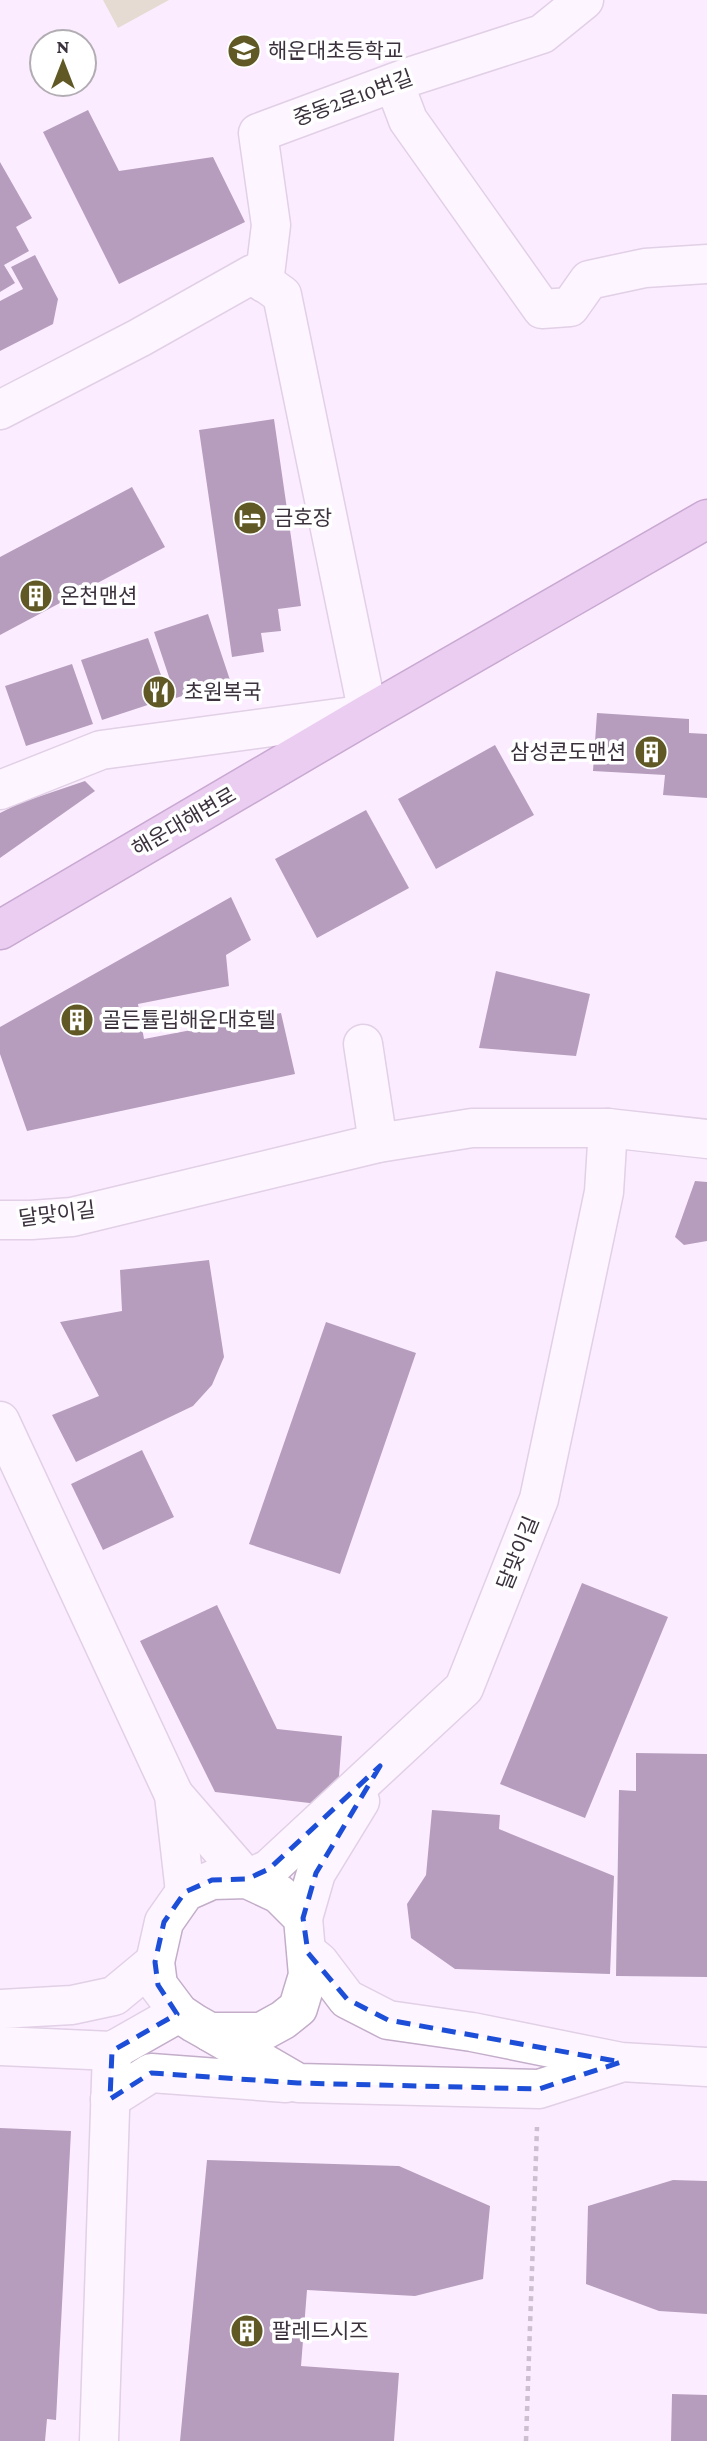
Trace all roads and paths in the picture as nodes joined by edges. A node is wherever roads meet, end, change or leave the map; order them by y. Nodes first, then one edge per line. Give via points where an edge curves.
1 (583, 0) edge
2 (394, 83) junction
3 (707, 264) edge
4 (264, 283) junction
5 (0, 410) edge
6 (707, 519) edge
7 (368, 714) junction
8 (0, 790) edge
9 (0, 930) edge
10 (363, 1044) dead end
11 (608, 1128) junction
12 (707, 1139) edge
13 (378, 1143) junction
14 (0, 1220) edge
15 (0, 1421) edge
16 (380, 1766) junction
17 (174, 1795) junction
18 (247, 1879) junction
19 (185, 1892) junction
20 (306, 1936) junction
21 (155, 1962) junction
22 (0, 2009) edge
23 (194, 2022) junction
24 (0, 2046) edge
25 (112, 2051) junction
26 (621, 2062) junction
27 (707, 2067) edge
28 (298, 2083) junction
29 (539, 2088) junction
30 (110, 2099) junction
31 (99, 2441) edge
32 (526, 2441) edge

1 - 2 street, 중동2로10번길 via 542,34
2 - 3 street via 408,120 542,310 570,307 589,280 645,268
2 - 4 street, 중동2로10번길 via 258,133 271,225
4 - 5 street via 253,274
4 - 7 street via 282,295
6 - 7 main road, 해운대해변로
7 - 8 street, 해운대해변로 via 101,750
7 - 9 main road, 해운대해변로
10 - 13 street
11 - 12 street, 달맞이길
11 - 13 street, 달맞이길 via 472,1128
11 - 16 street, 달맞이길 via 604,1192 539,1499 464,1688
13 - 14 street, 달맞이길 via 72,1217
15 - 17 street
16 - 18 street, 달맞이길 via 269,1869
16 - 20 street via 316,1873
17 - 18 street
17 - 19 street
18 - 19 street via 212,1880
18 - 20 street via 279,1894
19 - 21 street via 164,1922
20 - 23 street via 308,1975 298,2008 261,2032
20 - 26 street via 347,1999 388,2020
21 - 22 street via 114,1996 72,2005
21 - 23 street via 158,1985
23 - 25 street
23 - 28 street
24 - 25 street
25 - 30 street
26 - 27 street
26 - 29 street
28 - 29 street
28 - 30 street via 151,2073
29 - 32 path
30 - 31 street

